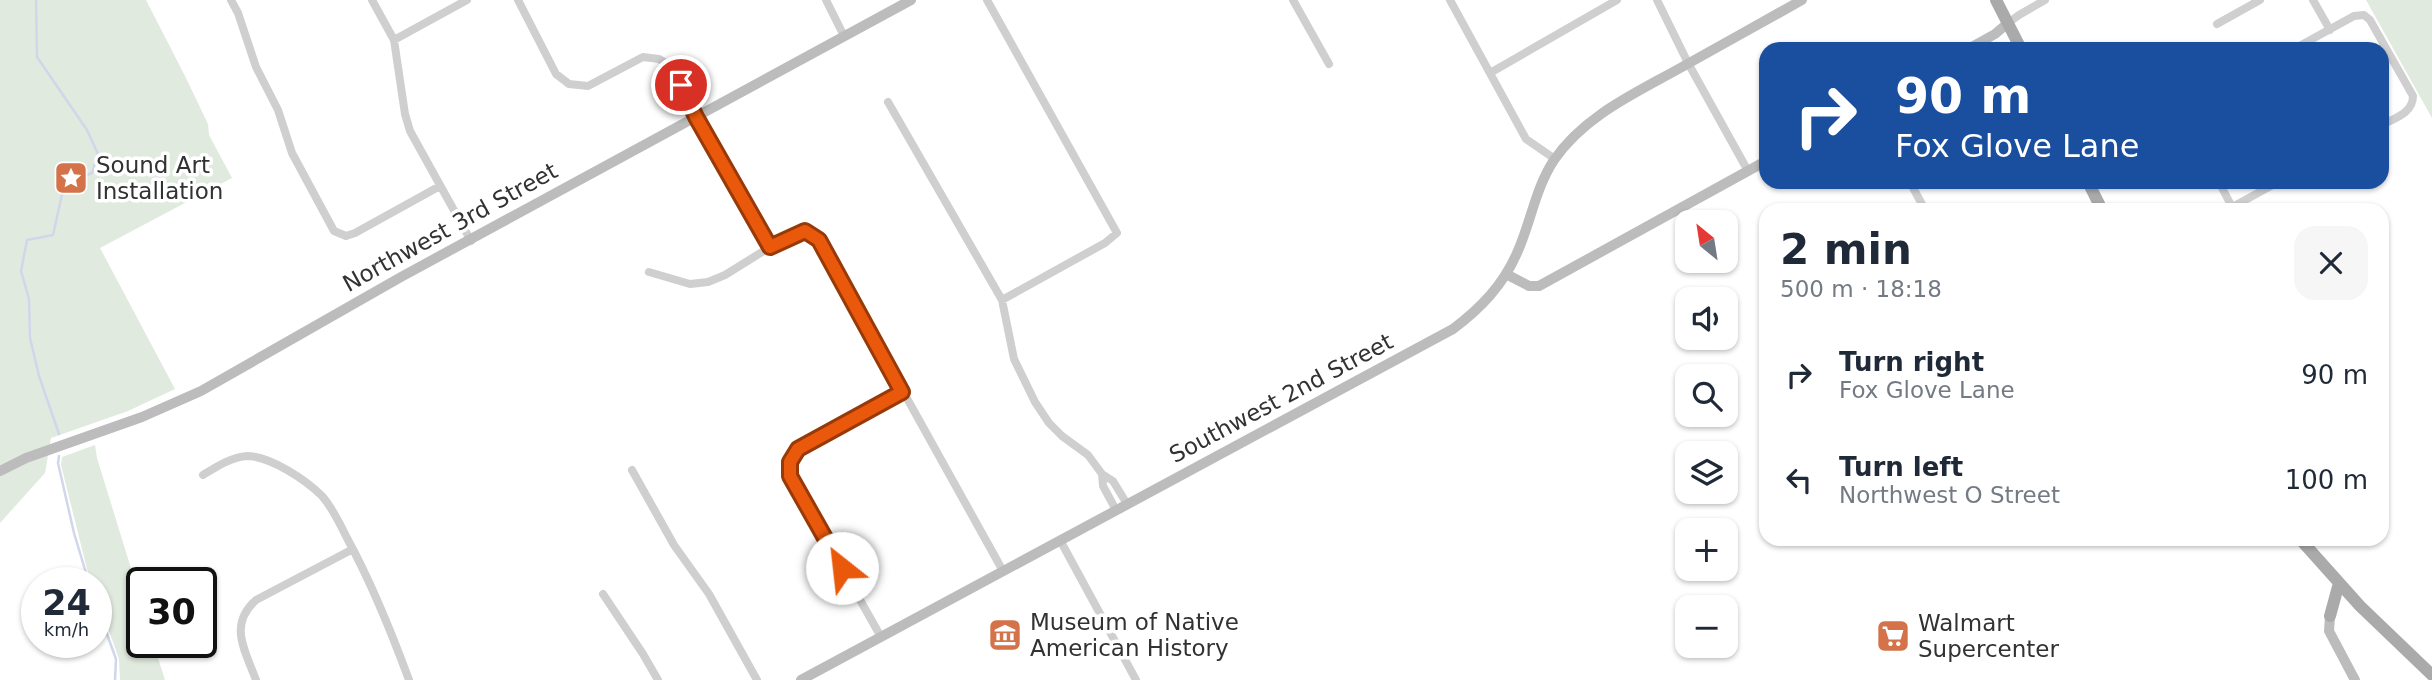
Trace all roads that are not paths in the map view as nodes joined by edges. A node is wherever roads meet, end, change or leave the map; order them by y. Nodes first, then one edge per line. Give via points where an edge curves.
1 (231, 0) edge
2 (372, 0) edge
3 (467, 0) edge
4 (519, 0) edge
5 (826, 0) edge
6 (911, 0) edge
7 (987, 0) edge
8 (1293, 0) edge
9 (1450, 0) edge
10 (1617, 0) edge
11 (1657, 0) edge
12 (1802, 0) edge
13 (1996, 0) edge
14 (2045, 0) edge
15 (2260, 0) edge
16 (2313, 0) edge
17 (2008, 23) junction
18 (2217, 24) dead end
19 (2330, 30) junction
20 (844, 36) junction
21 (394, 40) junction
22 (1981, 42) edge
23 (2018, 42) edge
24 (2307, 42) edge
25 (2382, 42) edge
26 (2389, 54) edge
27 (1688, 63) junction
28 (1329, 64) dead end
29 (1489, 73) junction
30 (888, 102) dead end
31 (696, 117) junction
32 (2389, 121) edge
33 (1555, 159) junction
34 (1759, 165) edge
35 (1748, 171) junction
36 (440, 186) junction
37 (2265, 189) edge
38 (2238, 203) edge
39 (471, 240) junction
40 (770, 247) junction
41 (649, 272) dead end
42 (1506, 274) junction
43 (1002, 300) junction
44 (902, 392) junction
45 (632, 470) dead end
46 (0, 471) edge
47 (1102, 474) junction
48 (203, 475) dead end
49 (1127, 504) junction
50 (1116, 510) junction
51 (1060, 540) junction
52 (2306, 546) edge
53 (353, 549) junction
54 (1003, 571) junction
55 (2339, 583) junction
56 (603, 594) dead end
57 (2360, 606) junction
58 (2330, 616) junction
59 (881, 637) junction
60 (2432, 675) edge
61 (256, 680) edge
62 (409, 680) edge
63 (658, 680) edge
64 (757, 680) edge
65 (801, 680) edge
66 (1136, 680) edge
67 (2355, 680) edge

1 - 36 street via 292,153 334,231 346,236
2 - 21 street
3 - 21 street
4 - 31 street via 556,74 569,84 588,86 643,57 659,59 671,66
5 - 20 street
6 - 20 street, Northwest 3rd Street
7 - 43 street via 1117,233
8 - 28 street
9 - 29 street
10 - 29 street
11 - 27 street
12 - 27 street, Southwest 2nd Street
13 - 17 main road
14 - 17 street
15 - 18 street
16 - 19 street
17 - 22 street
17 - 23 main road
19 - 24 street
19 - 25 street via 2364,15
20 - 31 street, Northwest 3rd Street
21 - 36 street via 410,131
26 - 32 street via 2413,103
27 - 33 street, Southwest 2nd Street via 1590,121
27 - 35 street
29 - 33 street via 1526,139
30 - 43 street
31 - 39 street, Northwest 3rd Street
31 - 40 street
33 - 42 street, Southwest 2nd Street
34 - 35 street
35 - 42 street via 1539,286
36 - 39 street
37 - 38 street
39 - 46 street, Northwest 3rd Street via 201,391
40 - 41 street via 708,282 690,284
40 - 44 street via 805,231 819,240
42 - 49 street, Southwest 2nd Street via 1474,313 1453,329
43 - 47 street via 1014,359 1035,402 1049,423
44 - 54 street
44 - 59 street via 798,449 790,462 790,476
45 - 64 street
47 - 49 street via 1113,481
47 - 50 street
48 - 53 street via 248,456 269,461 322,497
49 - 50 street, Southwest 2nd Street
50 - 51 street, Southwest 2nd Street
51 - 54 street, Southwest 2nd Street
51 - 66 street
52 - 55 main road
53 - 61 street via 246,609 241,633
53 - 62 street via 383,608
54 - 59 street, Southwest 2nd Street
55 - 57 main road
55 - 58 main road
56 - 63 street
57 - 58 main road
57 - 60 main road
58 - 67 street via 2329,631
59 - 65 street, Southwest 2nd Street

